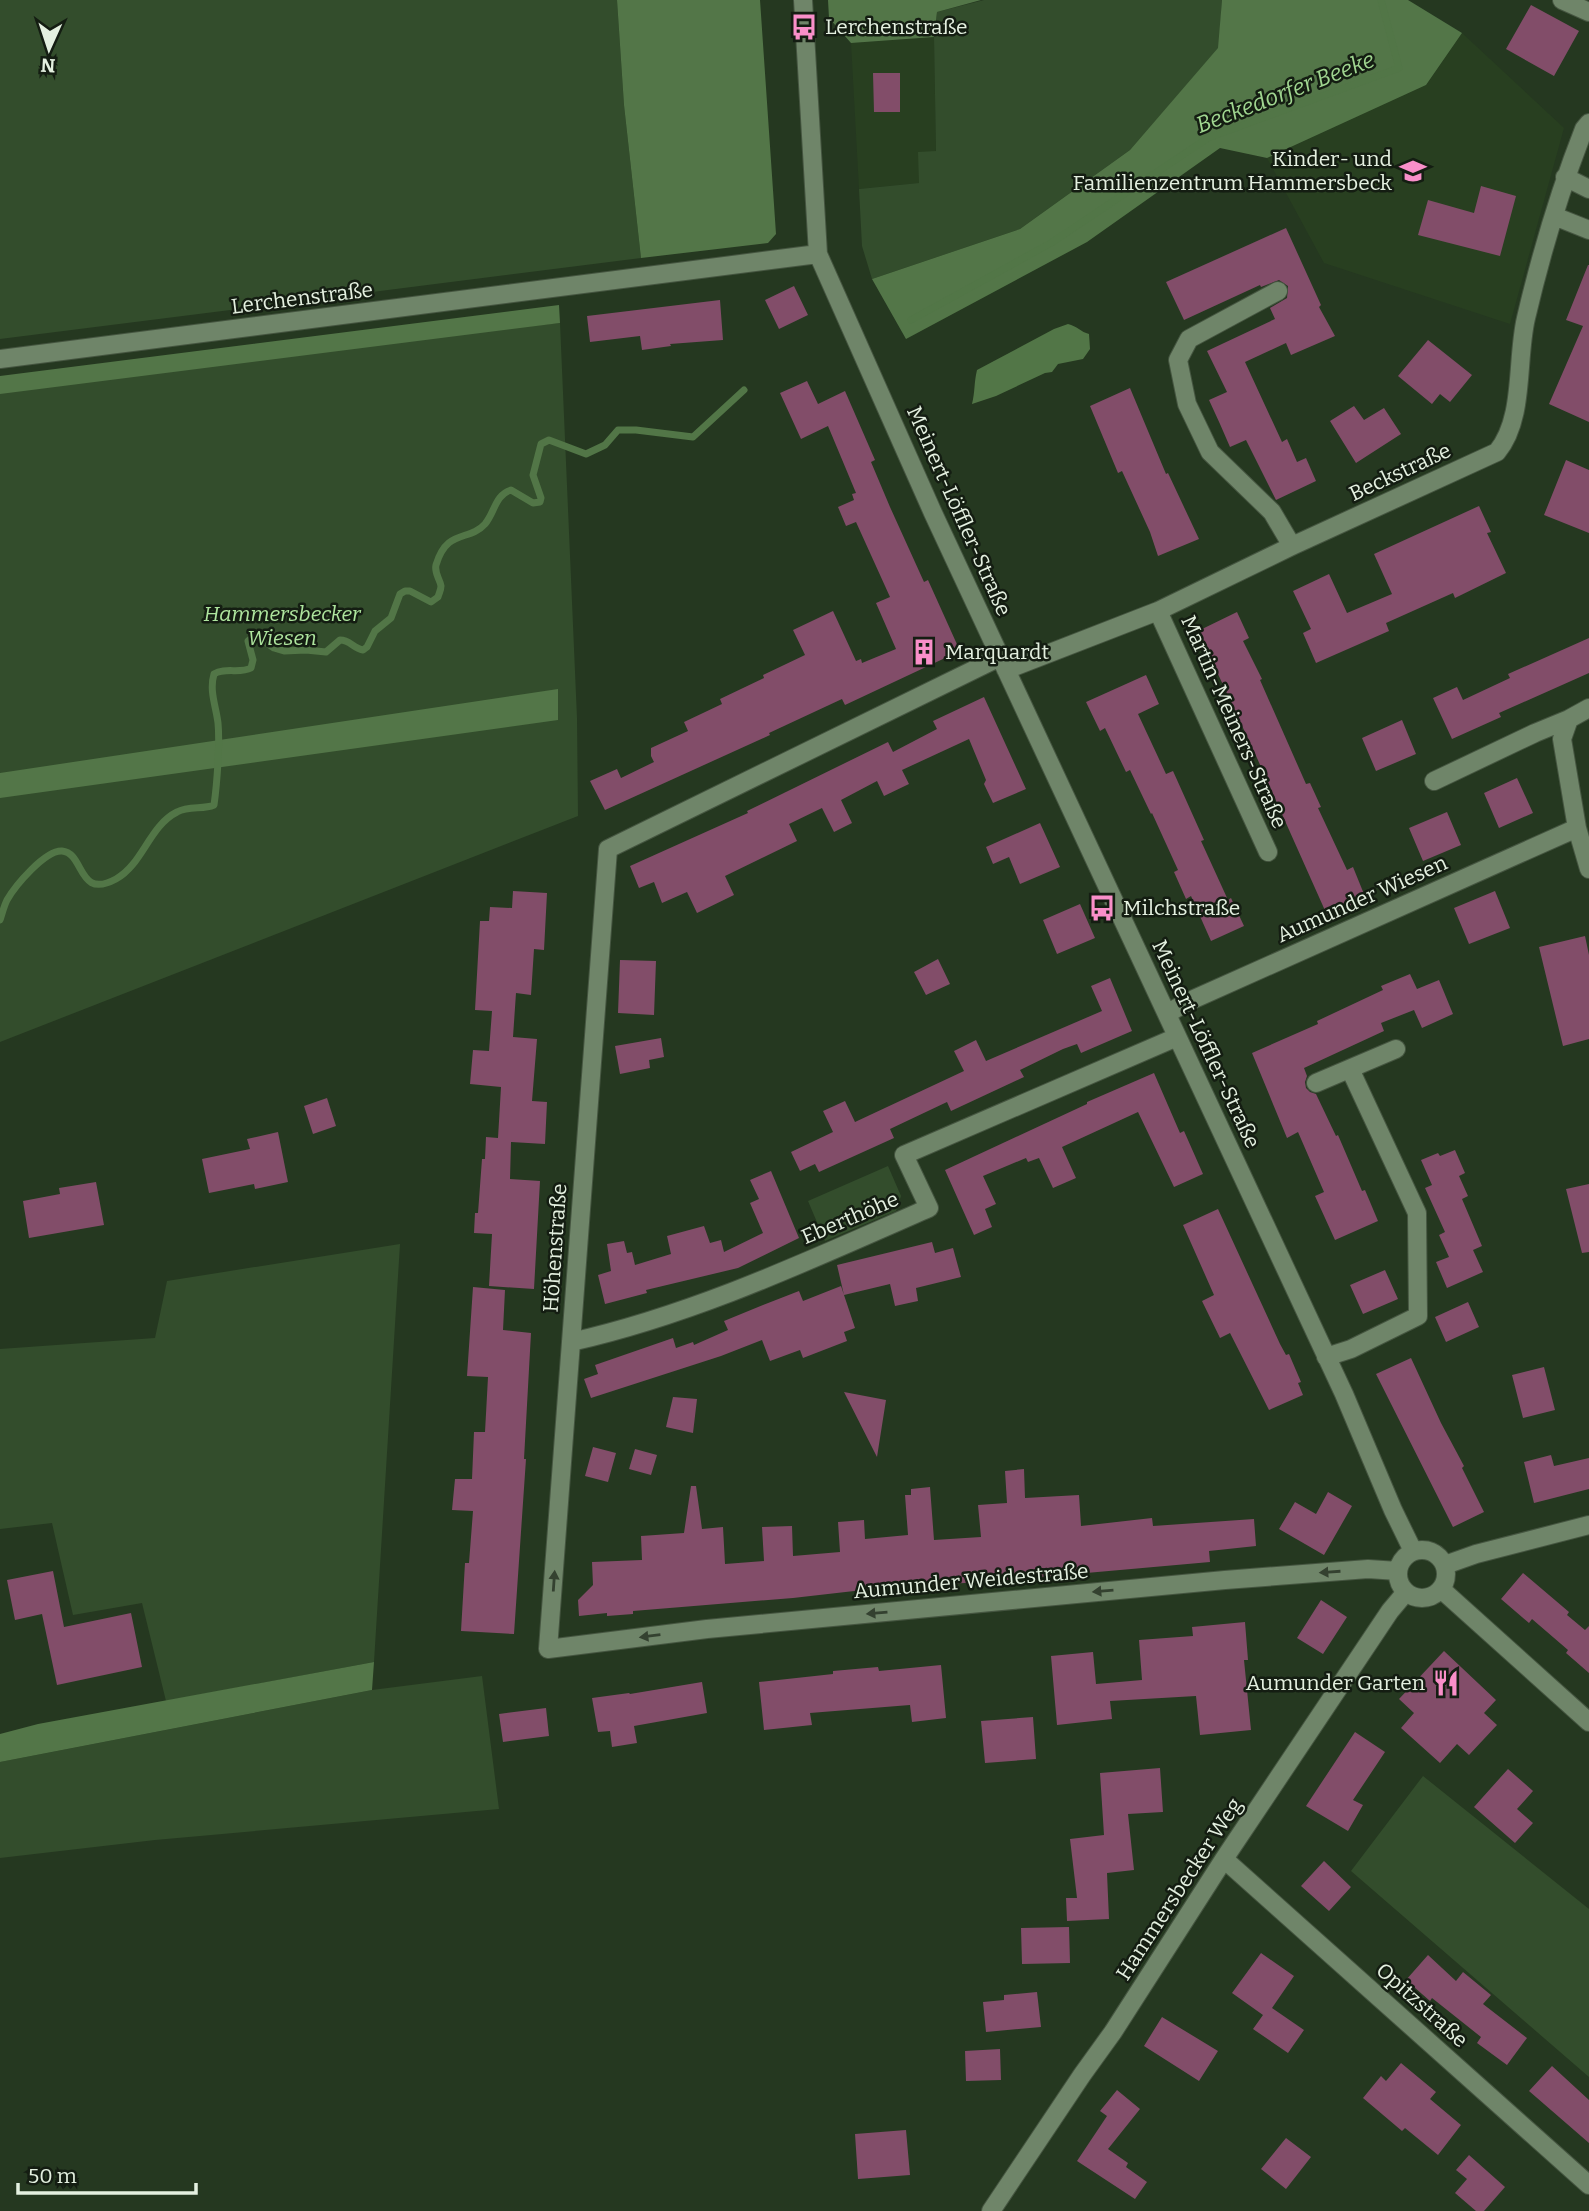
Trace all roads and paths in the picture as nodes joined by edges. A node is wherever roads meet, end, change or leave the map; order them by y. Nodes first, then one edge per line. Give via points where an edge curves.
1 (803, 0) edge
2 (1562, 0) edge
3 (1589, 12) edge
4 (1589, 123) edge
5 (1565, 177) junction
6 (1589, 189) edge
7 (1554, 216) junction
8 (1589, 230) edge
9 (818, 254) junction
10 (1278, 291) dead end
11 (0, 359) edge
12 (1292, 546) junction
13 (1158, 611) junction
14 (1003, 664) junction
15 (1589, 708) edge
16 (1569, 719) junction
17 (1434, 781) dead end
18 (1577, 828) junction
19 (1268, 852) dead end
20 (1589, 869) edge
21 (1167, 1014) junction
22 (1177, 1037) junction
23 (1396, 1049) dead end
24 (1350, 1069) junction
25 (1317, 1083) dead end
26 (571, 1342) junction
27 (1326, 1357) junction
28 (1589, 1525) edge
29 (1413, 1551) junction
30 (1445, 1565) junction
31 (1398, 1571) junction
32 (1441, 1589) junction
33 (1406, 1592) junction
34 (548, 1649) joint
35 (1589, 1722) edge
36 (1224, 1859) junction
37 (1589, 2185) edge
38 (991, 2211) edge

1 - 9 street, Meinert-Löffler-Straße
2 - 3 street
4 - 5 street, Beckstraße
5 - 6 street
5 - 7 street, Beckstraße
7 - 8 street
7 - 12 street, Beckstraße via 1525,320 1506,441 1497,452
9 - 11 street, Lerchenstraße
9 - 14 street, Meinert-Löffler-Straße
10 - 12 street via 1189,339 1178,360 1187,404 1210,453 1272,512
12 - 13 street, Beckstraße
13 - 14 street, Beckstraße
13 - 19 street, Martin-Meiners-Straße
14 - 21 street, Meinert-Löffler-Straße
14 - 26 street, Höhenstraße via 608,849
15 - 16 street
16 - 17 street
16 - 18 street via 1562,739
18 - 20 street
18 - 21 street, Aumunder Wiesen
21 - 22 street, Meinert-Löffler-Straße
22 - 26 street, Eberthöhe via 904,1155 929,1209 685,1310
22 - 27 street, Meinert-Löffler-Straße
23 - 24 street
24 - 25 street
24 - 27 street via 1417,1213 1419,1316
34 -> 26 street, Höhenstraße
27 - 29 street, Meinert-Löffler-Straße
28 - 30 street
29 - 30 street via 1428,1550
29 - 31 street
30 - 32 street via 1446,1582
31 - 33 street
31 -> 34 street, Aumunder Weidestraße via 1368,1569 1198,1582 707,1629
32 - 33 street via 1424,1598
32 - 35 street
33 - 36 street, Hammersbecker Weg
36 - 37 street, Opitzstraße
36 - 38 street, Hammersbecker Weg

